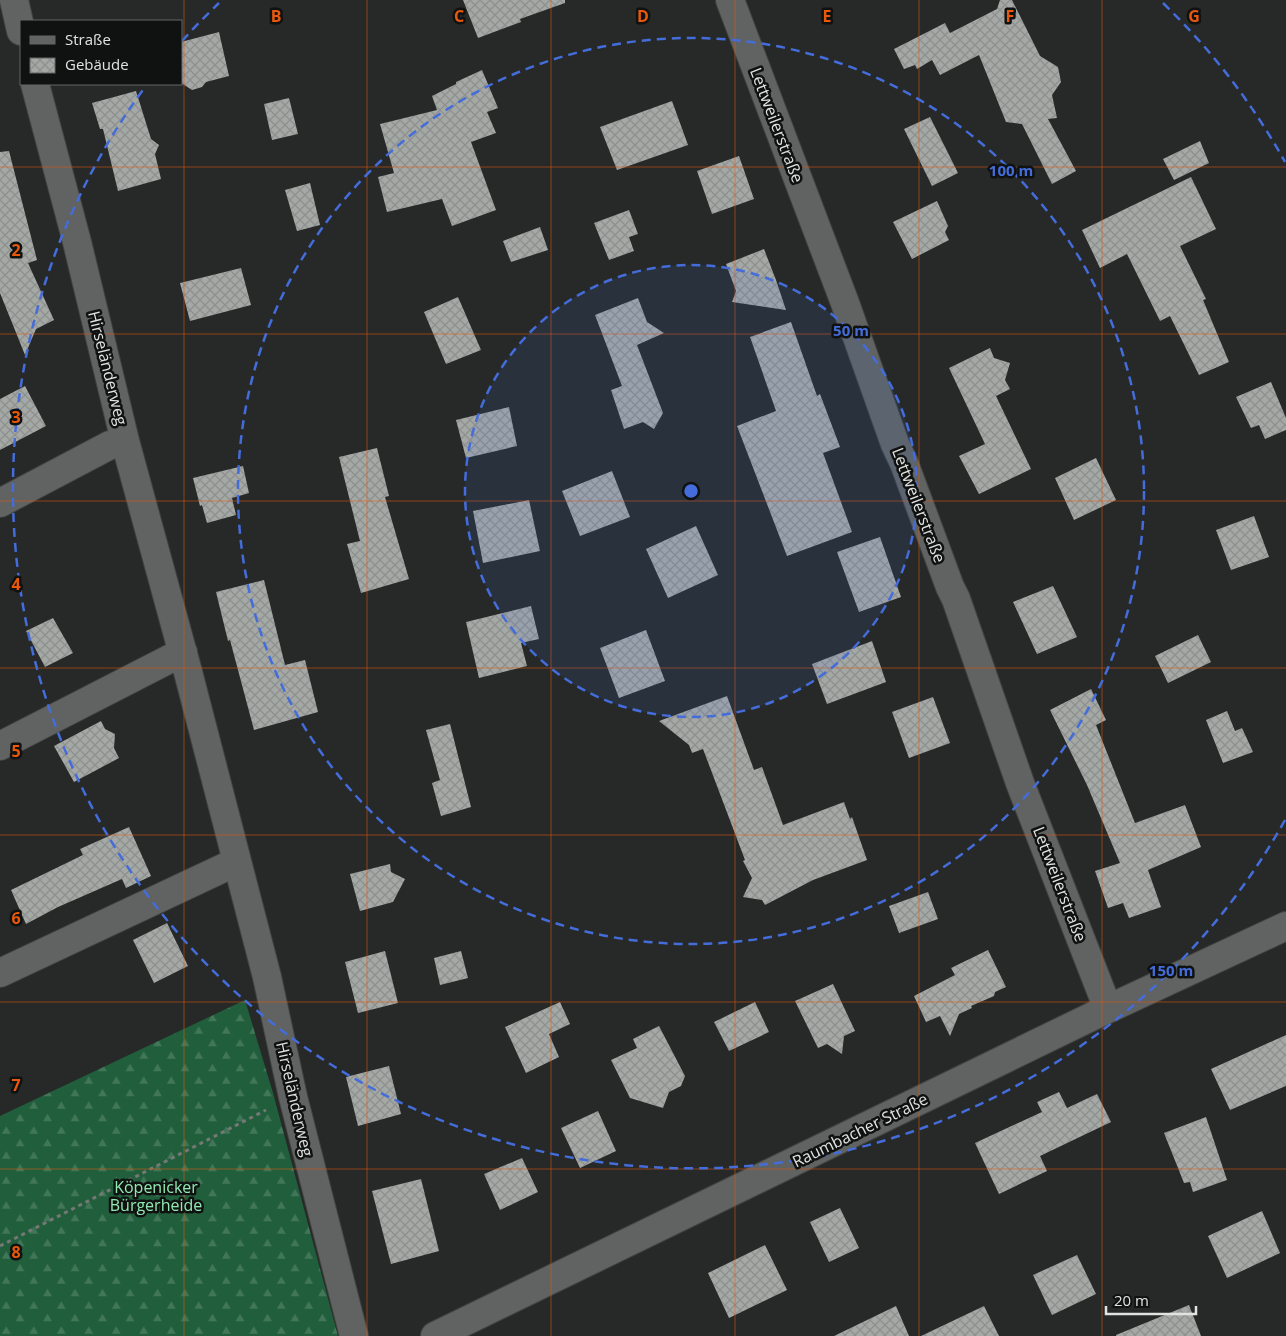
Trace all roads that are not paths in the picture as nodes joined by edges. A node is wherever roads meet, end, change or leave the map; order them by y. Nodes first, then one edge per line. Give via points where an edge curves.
1 (730, 0) edge
2 (35, 85) edge
3 (125, 441) junction
4 (0, 503) edge
5 (183, 652) junction
6 (0, 746) edge
7 (236, 862) junction
8 (1286, 926) edge
9 (0, 973) edge
10 (1108, 1009) junction
11 (354, 1336) edge
12 (435, 1336) edge

1 - 10 street, Lettweilerstraße via 956,599 1020,783
2 - 3 street, Hirseländerweg
3 - 4 street via 110,445
3 - 5 street, Hirseländerweg
5 - 6 street
5 - 7 street, Hirseländerweg
7 - 9 street
7 - 11 street, Hirseländerweg
8 - 10 street, Raumbacher Straße
10 - 12 street, Raumbacher Straße

